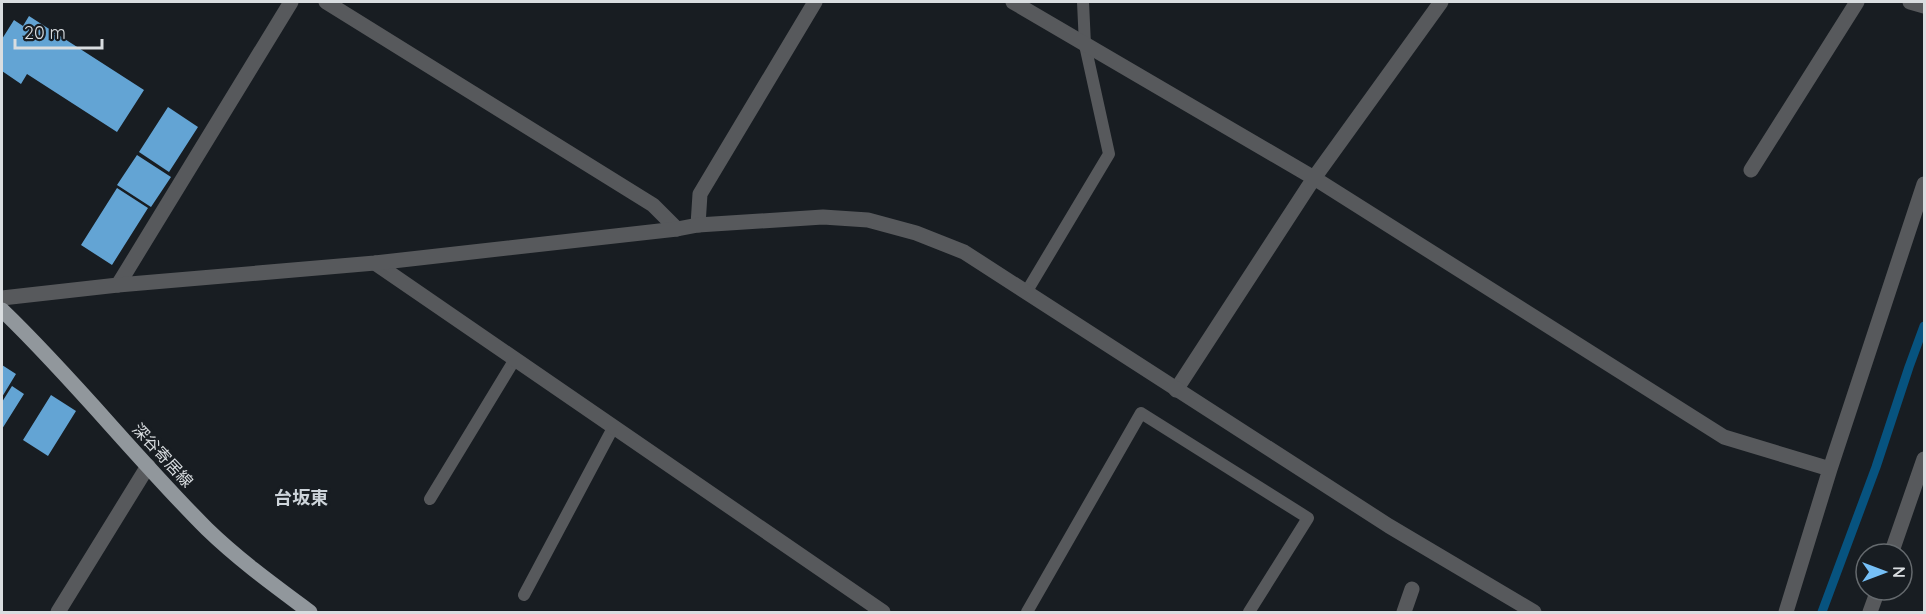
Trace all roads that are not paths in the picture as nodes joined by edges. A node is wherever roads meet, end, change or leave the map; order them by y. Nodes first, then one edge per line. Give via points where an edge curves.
1 (291, 2) edge
2 (326, 2) edge
3 (815, 2) edge
4 (1013, 2) edge
5 (1083, 2) edge
6 (1441, 2) edge
7 (1857, 2) edge
8 (1910, 2) edge
9 (1924, 6) edge
10 (1085, 45) junction
11 (1750, 170) dead end
12 (1314, 178) junction
13 (1924, 184) edge
14 (698, 225) junction
15 (677, 229) junction
16 (375, 263) junction
17 (118, 285) junction
18 (1027, 291) junction
19 (2, 298) edge
20 (2, 310) edge
21 (515, 359) junction
22 (1176, 390) junction
23 (614, 426) junction
24 (1924, 459) edge
25 (148, 466) junction
26 (1830, 469) junction
27 (430, 499) dead end
28 (1895, 542) edge
29 (1412, 589) dead end
30 (524, 595) dead end
31 (58, 612) edge
32 (310, 612) edge
33 (883, 612) edge
34 (1027, 612) edge
35 (1249, 612) edge
36 (1404, 612) edge
37 (1534, 612) edge
38 (1786, 612) edge

1 - 17 street
2 - 15 street via 653,206
3 - 14 street via 700,194
4 - 10 street
5 - 10 lane
6 - 12 street
7 - 11 street
8 - 9 street
10 - 12 street
10 - 18 lane via 1109,153
12 - 22 street
12 - 26 street via 1724,437
13 - 26 street
14 - 15 street
14 - 18 street via 823,217 868,220 964,252
15 - 16 street
16 - 17 street
16 - 21 street
17 - 19 street
18 - 22 street
20 - 25 main road, 深谷寄居線 via 42,348
21 - 23 street
21 - 27 lane
22 - 37 street via 1389,526
23 - 30 lane
23 - 33 street
24 - 28 street
25 - 31 street
25 - 32 main road, 深谷寄居線 via 247,565
26 - 38 street
29 - 36 street
34 - 35 lane via 1141,413 1308,518

